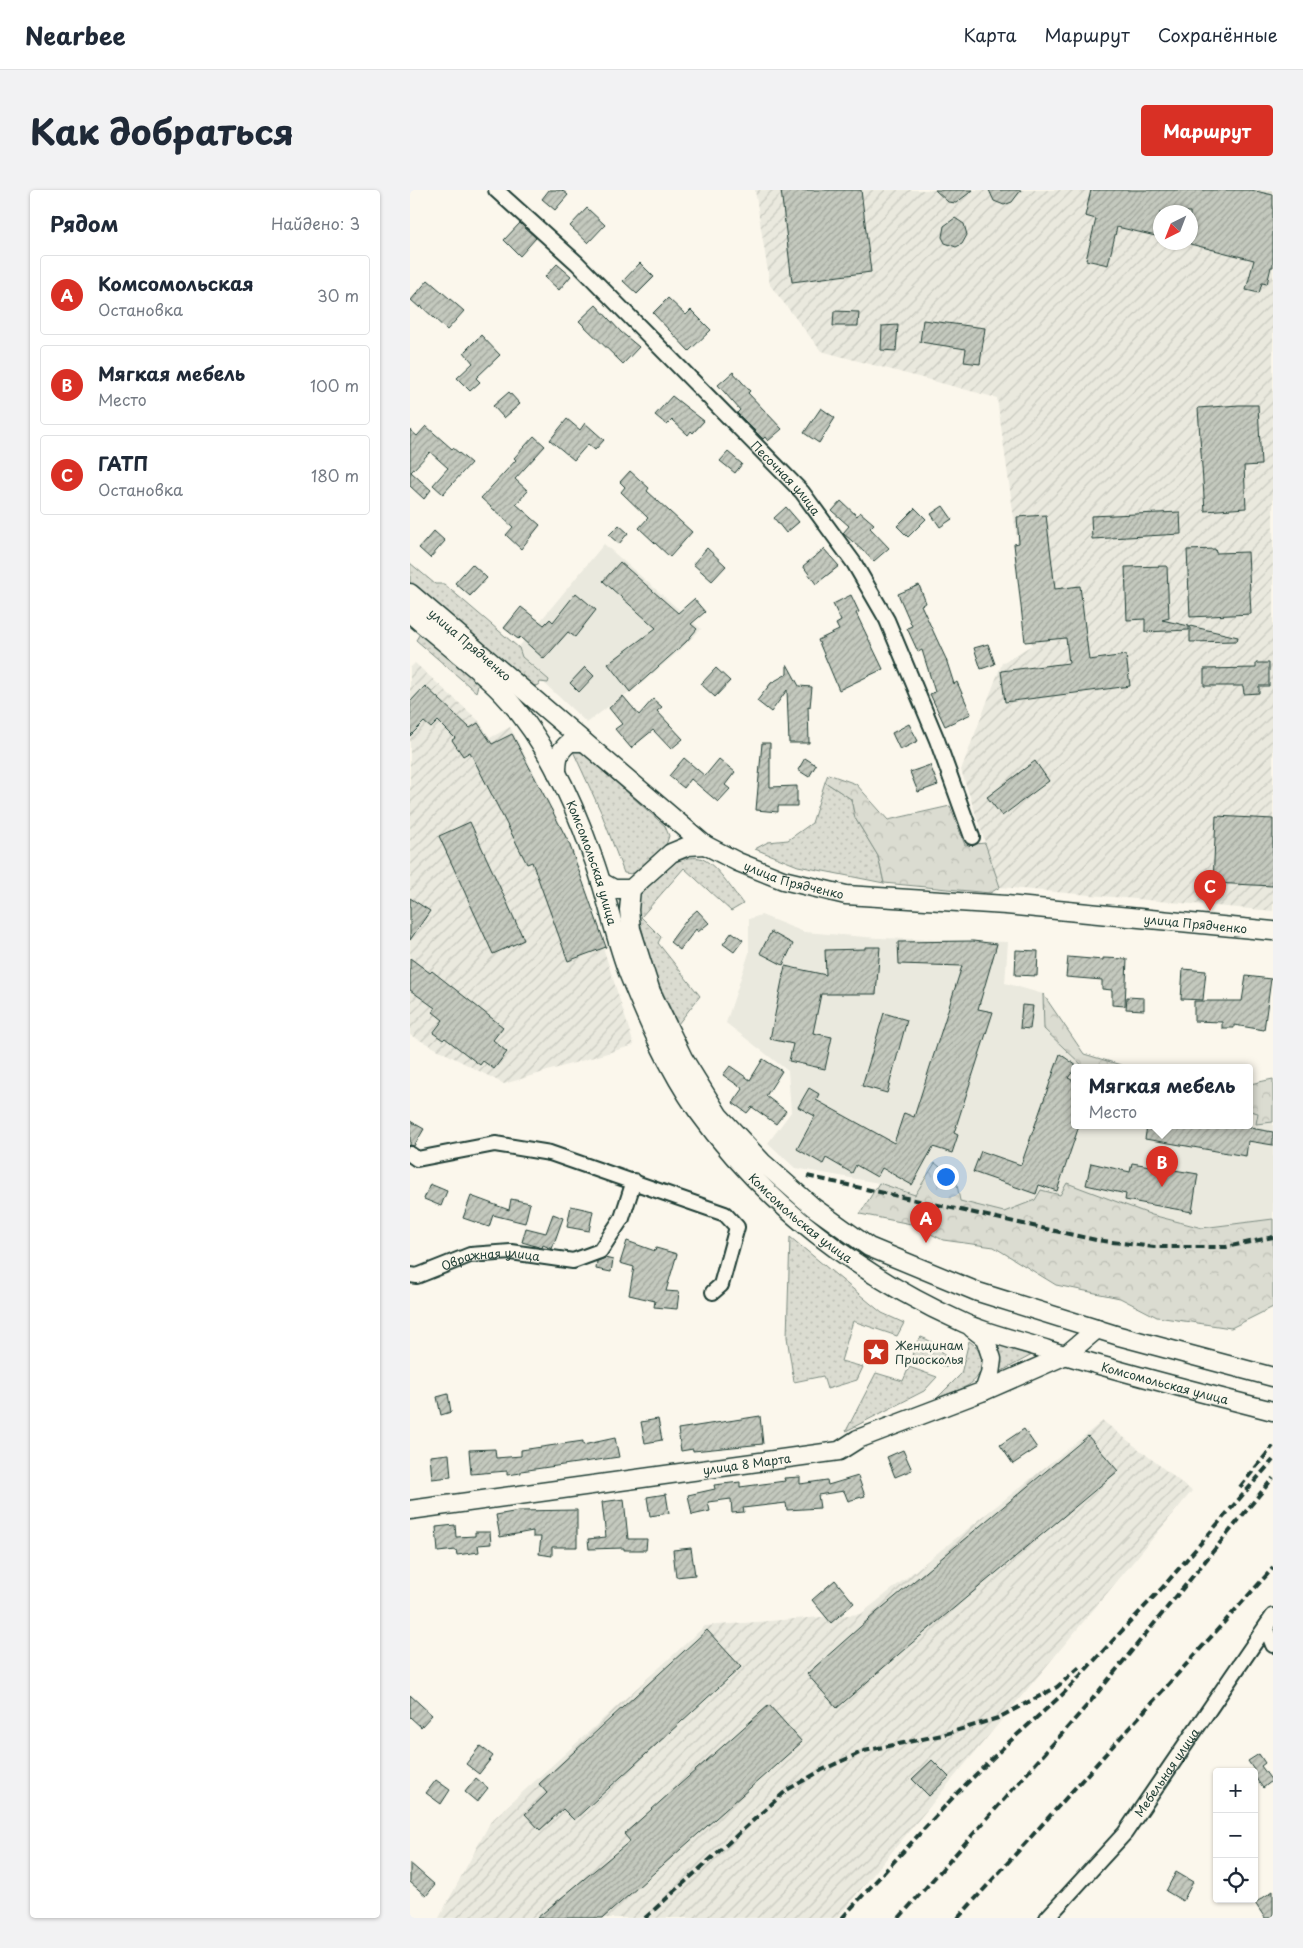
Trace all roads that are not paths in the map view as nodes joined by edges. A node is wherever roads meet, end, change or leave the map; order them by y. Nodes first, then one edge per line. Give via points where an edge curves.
1 (496, 190) edge
2 (410, 593) edge
3 (410, 613) edge
4 (584, 742) junction
5 (557, 773) junction
6 (676, 820) junction
7 (972, 837) dead end
8 (705, 844) junction
9 (671, 853) junction
10 (601, 882) junction
11 (631, 889) junction
12 (1273, 931) edge
13 (413, 1157) edge
14 (634, 1181) junction
15 (410, 1275) edge
16 (713, 1292) dead end
17 (968, 1325) junction
18 (1097, 1329) junction
19 (1066, 1355) junction
20 (1273, 1378) edge
21 (984, 1391) junction
22 (1273, 1411) edge
23 (410, 1510) edge
24 (1269, 1622) edge
25 (1273, 1645) edge
26 (1048, 1918) edge

1 - 7 street, Песочная улица via 577,263 802,492 854,563 887,620 937,740
2 - 4 main road, улица Прядченко
3 - 5 main road, улица Прядченко via 497,688 526,723
4 - 5 main road via 570,742 560,750
4 - 6 main road, улица Прядченко
5 - 10 main road, Комсомольская улица via 575,809
6 - 8 main road, улица Прядченко
6 - 9 main road via 678,837
8 - 9 main road
8 - 12 main road, улица Прядченко via 738,862 783,880 846,895 1006,905
9 - 11 main road
10 - 11 main road via 614,889
10 - 17 main road, Комсомольская улица via 628,972 660,1047 697,1109 735,1158 829,1245 869,1273
11 - 18 main road, Комсомольская улица via 631,929 651,992 683,1058 719,1116 762,1162 813,1207 869,1247 978,1292
13 - 14 street via 495,1144 550,1153
14 - 15 street, Овражная улица via 622,1218 600,1251 574,1261 512,1252 470,1255 418,1276
14 - 16 street via 726,1214 737,1227 721,1285
17 - 19 main road, Комсомольская улица
17 - 21 main road via 985,1338 992,1359
18 - 19 main road, улица 8 Марта
18 - 20 main road, Комсомольская улица
19 - 21 main road, улица 8 Марта
19 - 22 main road, Комсомольская улица
21 - 23 main road, улица 8 Марта via 858,1439 839,1451
24 - 25 street
24 - 26 street, Мебельная улица via 1125,1833

